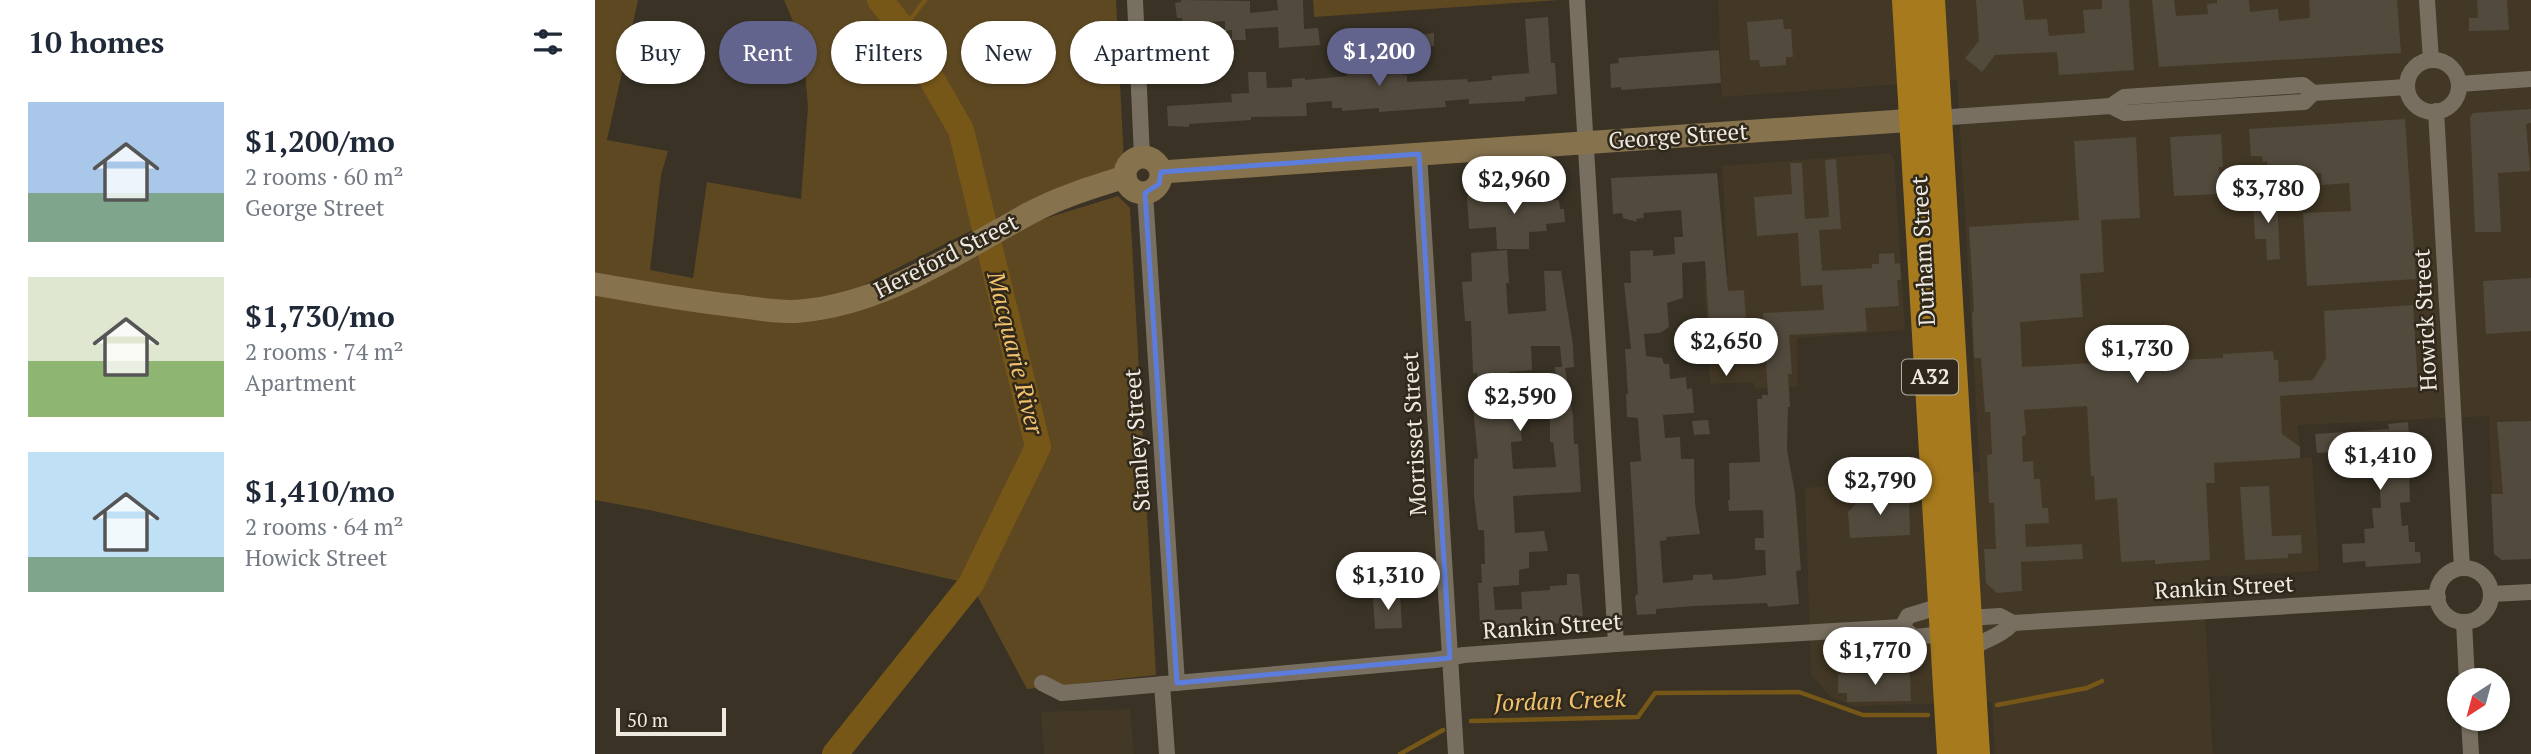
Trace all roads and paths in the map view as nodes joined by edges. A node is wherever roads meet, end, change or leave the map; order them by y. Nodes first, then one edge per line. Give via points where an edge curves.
1 (1135, 0) edge
2 (1577, 0) edge
3 (1907, 0) edge
4 (1930, 0) edge
5 (2427, 0) edge
6 (2431, 60) junction
7 (2531, 79) edge
8 (2459, 84) junction
9 (2407, 87) junction
10 (2436, 111) junction
11 (1925, 119) junction
12 (1586, 142) junction
13 (1419, 154) junction
14 (1142, 157) junction
15 (1161, 172) junction
16 (1125, 177) junction
17 (1145, 193) junction
18 (595, 285) edge
19 (2462, 568) junction
20 (2531, 592) edge
21 (2491, 594) junction
22 (2438, 597) junction
23 (1943, 599) junction
24 (2464, 622) junction
25 (2013, 623) junction
26 (1902, 627) junction
27 (1961, 634) junction
28 (1616, 644) junction
29 (1450, 657) junction
30 (2466, 668) edge
31 (1042, 683) dead end
32 (1169, 683) junction
33 (2470, 732) edge
34 (1167, 754) edge
35 (1456, 754) edge
36 (1952, 754) edge
37 (1975, 754) edge
38 (2472, 754) edge

1 - 14 street
2 - 12 street
3 - 11 highway, Durham Street / A32
4 - 11 highway, Durham Street / A32
5 - 6 street
6 - 8 street via 2453,69
6 - 9 street via 2416,66
7 - 8 street
8 - 10 street via 2455,99
9 - 10 street via 2420,108
9 - 11 street, George Street via 2313,93 2304,102 2125,113 2111,106
10 - 19 street, Howick Street
11 - 12 main road, George Street
11 - 23 highway, Durham Street / A32
11 - 27 highway, Durham Street / A32
12 - 13 main road, George Street
12 - 28 street
13 - 15 main road, George Street
13 - 29 street, Morrisset Street
14 - 15 main road via 1152,159
14 - 16 main road via 1127,166
15 - 17 main road via 1159,184
16 - 17 main road via 1129,187
16 - 18 main road, Hereford Street via 1064,198 940,264 878,293 844,303 798,311 704,303
17 - 32 street, Stanley Street
19 - 21 street via 2482,575
19 - 22 street via 2441,581
20 - 21 street
21 - 24 street via 2484,614
22 - 24 street via 2449,617
22 - 25 street, Rankin Street
23 - 26 street, Rankin Street via 1908,617
23 - 27 highway, Durham Street / A32
24 - 30 street
25 - 27 street, Rankin Street via 2000,616
25 - 27 street, Rankin Street via 2001,635 1982,641
26 - 27 street, Rankin Street via 1914,637
26 - 28 street, Rankin Street
27 - 36 highway, Durham Street / A32
27 - 37 highway, Durham Street / A32
28 - 29 street, Rankin Street
29 - 32 street, Rankin Street
29 - 35 street, Morrisset Street
31 - 32 street, Rankin Street via 1062,693
32 - 34 street, Stanley Street
33 - 38 street

